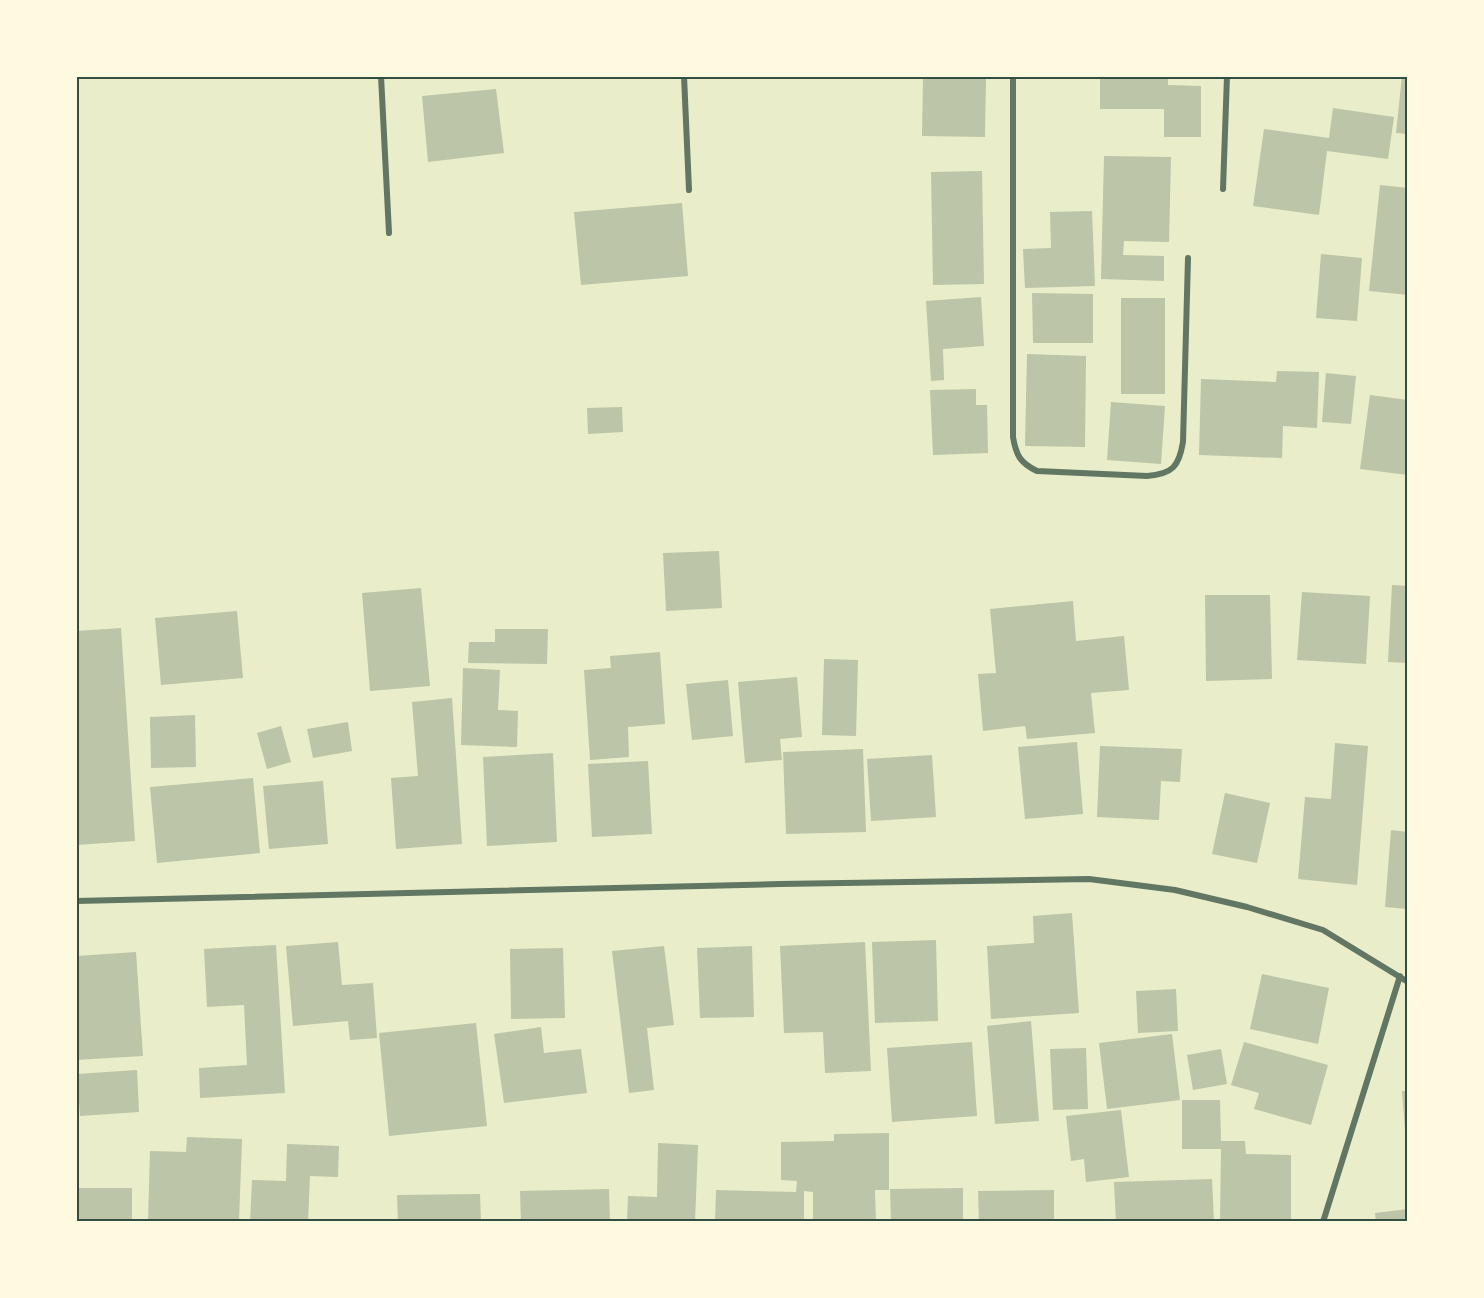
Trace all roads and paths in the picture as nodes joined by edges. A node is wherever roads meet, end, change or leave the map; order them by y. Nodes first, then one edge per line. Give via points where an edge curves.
1 (381, 76) edge
2 (684, 76) edge
3 (1013, 76) edge
4 (1227, 76) edge
5 (1223, 189) dead end
6 (688, 190) dead end
7 (390, 233) dead end
8 (1188, 258) dead end
9 (76, 901) edge
10 (1400, 976) junction
11 (1407, 982) edge
12 (1323, 1221) edge

1 - 7 street
2 - 6 street
3 - 8 street via 1013,437 1020,460 1026,465 1037,471 1147,476 1175,466 1183,441
4 - 5 street
9 - 10 street via 1089,879 1175,890 1323,930
10 - 11 street
10 - 12 street

